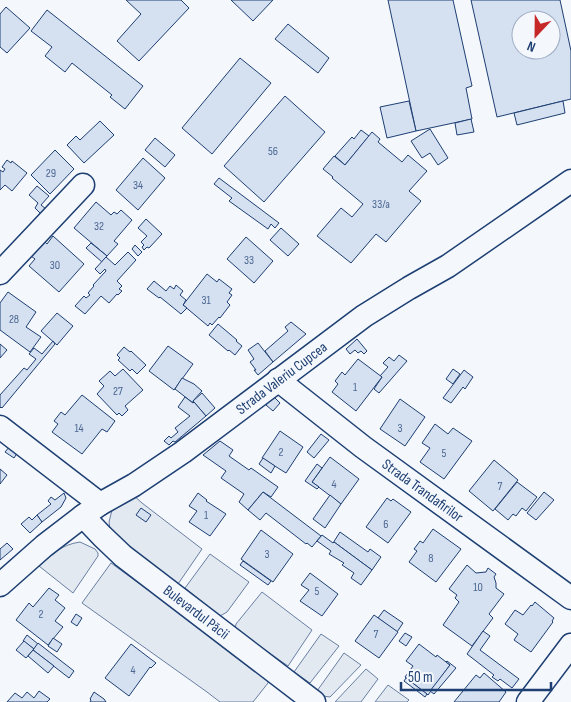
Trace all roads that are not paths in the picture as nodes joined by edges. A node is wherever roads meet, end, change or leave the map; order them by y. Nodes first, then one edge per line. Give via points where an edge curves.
1 (571, 181) edge
2 (83, 185) dead end
3 (0, 273) edge
4 (278, 380) junction
5 (0, 427) edge
6 (91, 510) junction
7 (0, 586) edge
8 (571, 598) edge
9 (571, 645) edge
10 (314, 702) edge
11 (528, 702) edge

1 - 4 street, Strada Valeriu Cupcea via 448,266 364,316
2 - 3 street
4 - 6 street, Strada Valeriu Cupcea via 183,452
4 - 8 street, Strada Trandafirilor via 363,447
5 - 6 street, Bulevardul Păcii
6 - 7 street, Strada Valeriu Cupcea
6 - 10 street, Bulevardul Păcii via 123,556
9 - 11 street

